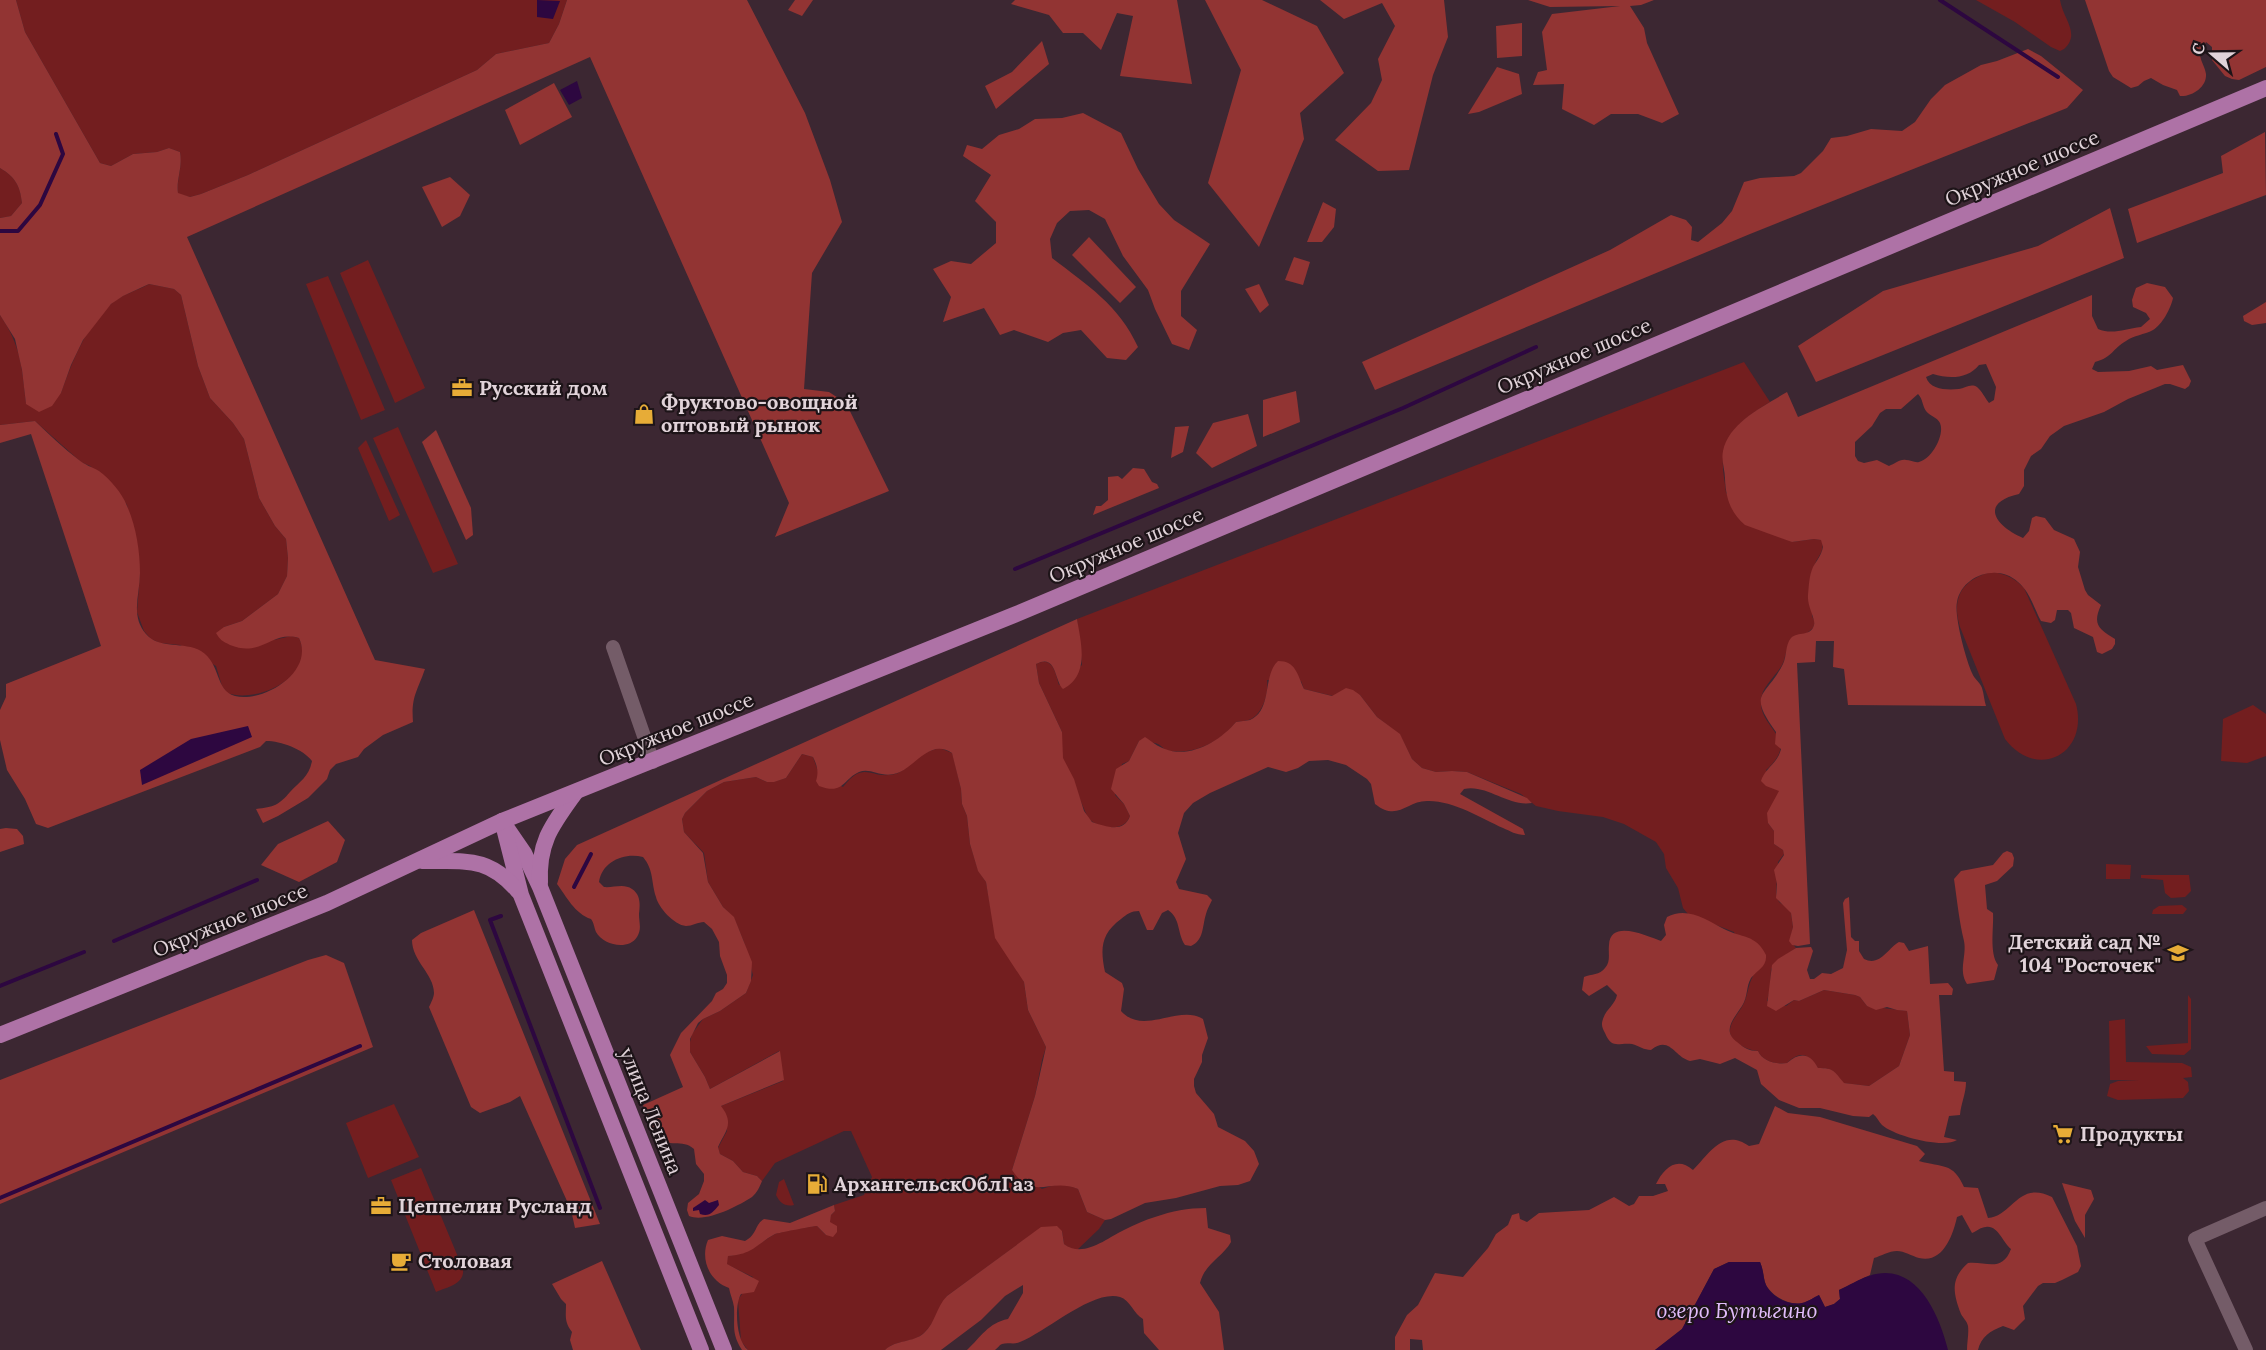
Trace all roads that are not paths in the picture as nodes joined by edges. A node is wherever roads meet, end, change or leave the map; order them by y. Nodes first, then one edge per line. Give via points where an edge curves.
1 (2266, 88) edge
2 (613, 647) dead end
3 (653, 762) junction
4 (575, 792) junction
5 (502, 821) junction
6 (418, 861) junction
7 (540, 887) junction
8 (521, 895) junction
9 (0, 1035) edge
10 (2266, 1208) edge
11 (677, 1235) junction
12 (656, 1236) junction
13 (701, 1350) edge
14 (724, 1350) edge
15 (2246, 1350) edge

1 - 3 main road, Окружное шоссе via 1014,615
2 - 3 street
3 - 4 main road, Окружное шоссе
4 - 5 main road, Окружное шоссе
4 - 7 main road, улица Ленина via 543,844
5 - 6 main road, Окружное шоссе
5 - 7 main road, улица Ленина via 524,853
5 - 8 main road, улица Ленина
6 - 8 main road, улица Ленина via 481,863 503,875
6 - 9 main road, Окружное шоссе via 327,903
7 - 11 main road, улица Ленина
8 - 12 main road, улица Ленина
10 - 15 street via 2195,1239
11 - 12 main road
11 - 14 main road, улица Ленина
12 - 13 main road, улица Ленина

